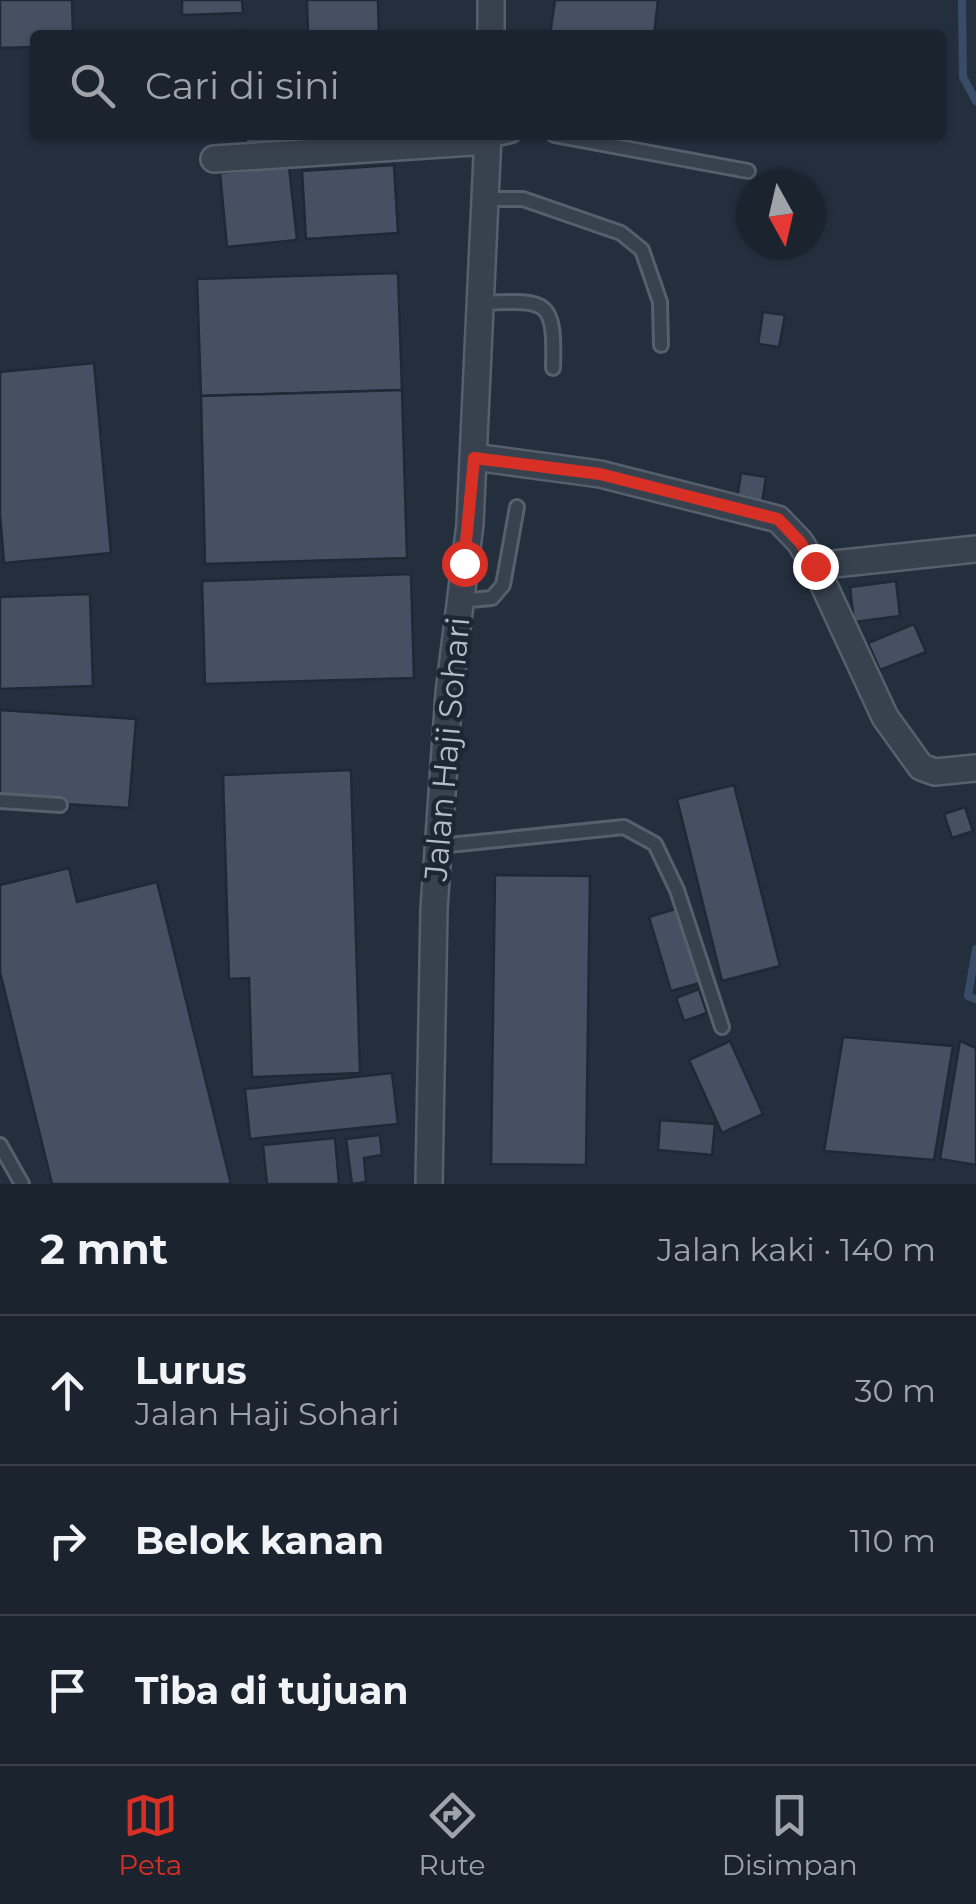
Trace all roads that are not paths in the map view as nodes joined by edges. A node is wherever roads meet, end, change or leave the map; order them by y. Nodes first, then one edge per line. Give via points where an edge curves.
1 (492, 0) edge
2 (490, 30) edge
3 (458, 140) edge
4 (496, 140) edge
5 (581, 140) edge
6 (214, 159) dead end
7 (743, 170) edge
8 (486, 199) junction
9 (481, 303) junction
10 (661, 345) dead end
11 (552, 368) dead end
12 (474, 458) junction
13 (517, 507) dead end
14 (976, 549) edge
15 (815, 566) junction
16 (459, 602) junction
17 (976, 768) edge
18 (0, 802) edge
19 (60, 805) dead end
20 (438, 846) junction
21 (722, 1028) dead end
22 (0, 1145) edge
23 (22, 1184) edge
24 (430, 1184) edge

1 - 2 street
3 - 6 street
4 - 8 street, Jalan Haji Sohari
5 - 7 lane
8 - 9 street, Jalan Haji Sohari
8 - 10 lane via 523,200 621,233 642,250 660,302
9 - 11 lane via 544,307 554,327
9 - 12 street, Jalan Haji Sohari
12 - 15 street via 600,474 778,519
12 - 16 street, Jalan Haji Sohari
13 - 16 lane via 504,585 492,598
14 - 15 street
15 - 17 street via 885,716 921,767
16 - 20 street, Jalan Haji Sohari
18 - 19 lane
20 - 21 lane via 624,827 655,844
20 - 24 street, Jalan Haji Sohari
22 - 23 lane

